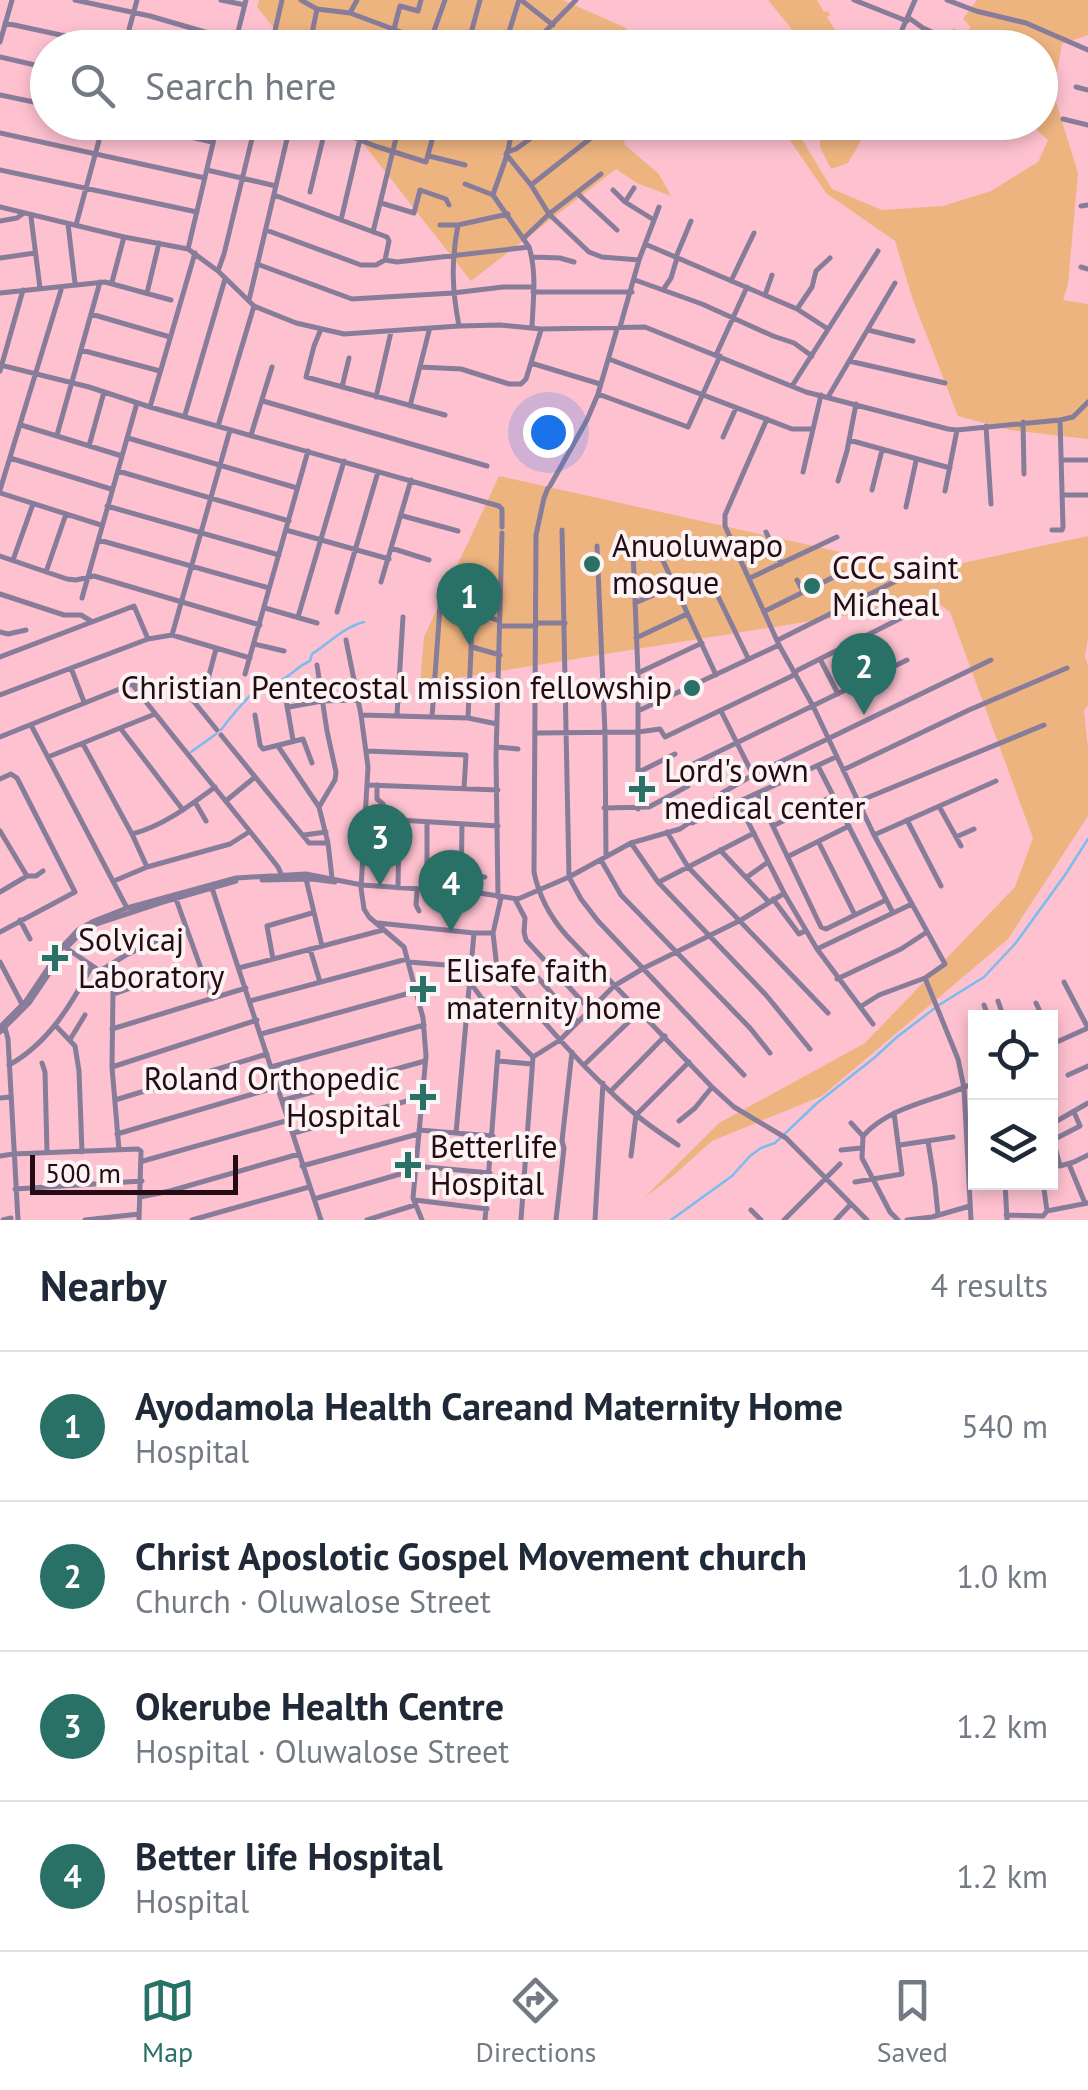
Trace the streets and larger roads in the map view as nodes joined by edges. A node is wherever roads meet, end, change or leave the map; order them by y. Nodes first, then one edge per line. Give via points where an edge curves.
1 (74, 0) edge
2 (137, 0) edge
3 (221, 0) edge
4 (282, 0) edge
5 (300, 0) edge
6 (357, 0) edge
7 (420, 0) edge
8 (444, 0) edge
9 (480, 0) edge
10 (520, 0) edge
11 (576, 0) edge
12 (854, 0) edge
13 (915, 0) edge
14 (946, 0) edge
15 (9, 1) edge
16 (245, 2) edge
17 (316, 5) edge
18 (350, 13) junction
19 (132, 14) junction
20 (908, 20) junction
21 (5, 23) junction
22 (553, 25) junction
23 (394, 29) joint
24 (38, 30) edge
25 (128, 30) edge
26 (191, 30) edge
27 (238, 30) edge
28 (275, 30) edge
29 (312, 30) edge
30 (434, 30) edge
31 (472, 30) edge
32 (510, 30) edge
33 (548, 30) edge
34 (903, 30) edge
35 (928, 30) edge
36 (1044, 30) edge
37 (1058, 36) edge
38 (0, 37) edge
39 (1088, 50) edge
40 (0, 57) edge
41 (30, 64) edge
42 (1076, 87) dead end
43 (1088, 90) edge
44 (0, 95) edge
45 (30, 101) edge
46 (1062, 119) dead end
47 (1088, 125) edge
48 (0, 133) edge
49 (30, 140) edge
50 (32, 140) edge
51 (99, 140) edge
52 (204, 140) edge
53 (251, 140) edge
54 (288, 140) edge
55 (323, 140) edge
56 (359, 140) joint
57 (396, 140) edge
58 (433, 140) edge
59 (510, 140) edge
60 (528, 140) edge
61 (589, 140) edge
62 (213, 142) joint
63 (394, 152) junction
64 (507, 153) junction
65 (95, 154) junction
66 (429, 156) junction
67 (464, 165) dead end
68 (0, 170) edge
69 (206, 174) junction
70 (601, 174) dead end
71 (242, 177) junction
72 (465, 184) dead end
73 (531, 185) junction
74 (276, 186) junction
75 (86, 188) junction
76 (634, 188) dead end
77 (613, 190) dead end
78 (310, 192) dead end
79 (577, 193) junction
80 (493, 194) junction
81 (274, 195) junction
82 (625, 202) junction
83 (381, 203) junction
84 (449, 205) dead end
85 (659, 206) dead end
86 (0, 207) edge
87 (197, 212) junction
88 (508, 214) junction
89 (549, 214) junction
90 (28, 215) junction
91 (0, 220) edge
92 (341, 220) junction
93 (654, 220) junction
94 (691, 221) dead end
95 (72, 224) junction
96 (440, 225) dead end
97 (458, 225) junction
98 (266, 230) junction
99 (617, 230) dead end
100 (373, 232) junction
101 (754, 234) dead end
102 (124, 237) junction
103 (524, 238) junction
104 (159, 242) junction
105 (645, 244) junction
106 (529, 247) junction
107 (191, 251) junction
108 (878, 251) dead end
109 (36, 253) junction
110 (452, 256) junction
111 (532, 257) junction
112 (677, 257) junction
113 (0, 258) edge
114 (830, 258) dead end
115 (385, 260) junction
116 (639, 260) junction
117 (574, 262) dead end
118 (257, 264) junction
119 (218, 271) junction
120 (772, 275) dead end
121 (225, 279) junction
122 (635, 280) junction
123 (731, 280) junction
124 (100, 282) junction
125 (112, 282) junction
126 (895, 283) dead end
127 (75, 284) junction
128 (747, 287) junction
129 (40, 288) junction
130 (534, 289) junction
131 (24, 290) junction
132 (61, 290) dead end
133 (663, 290) junction
134 (632, 292) junction
135 (0, 293) edge
136 (147, 293) junction
137 (452, 293) junction
138 (765, 295) junction
139 (170, 300) dead end
140 (252, 303) junction
141 (797, 308) junction
142 (91, 314) junction
143 (733, 318) junction
144 (459, 326) junction
145 (619, 327) junction
146 (532, 328) junction
147 (828, 329) junction
148 (321, 330) junction
149 (429, 330) junction
150 (541, 330) junction
151 (868, 330) junction
152 (391, 332) junction
153 (170, 337) junction
154 (913, 341) dead end
155 (81, 350) junction
156 (718, 356) junction
157 (812, 356) junction
158 (349, 358) dead end
159 (609, 359) junction
160 (849, 361) junction
161 (531, 363) junction
162 (1, 367) edge
163 (272, 367) dead end
164 (420, 367) junction
165 (160, 371) junction
166 (37, 374) junction
167 (72, 382) junction
168 (601, 384) junction
169 (946, 384) dead end
170 (792, 386) junction
171 (342, 388) junction
172 (104, 392) junction
173 (598, 394) junction
174 (704, 394) junction
175 (824, 396) junction
176 (376, 397) junction
177 (262, 401) junction
178 (1088, 402) edge
179 (137, 403) junction
180 (856, 404) junction
181 (410, 406) junction
182 (150, 407) junction
183 (736, 408) junction
184 (444, 415) dead end
185 (184, 417) junction
186 (767, 419) junction
187 (1060, 420) junction
188 (1023, 422) junction
189 (21, 424) junction
190 (218, 426) junction
191 (986, 426) junction
192 (813, 429) junction
193 (230, 430) junction
194 (957, 430) junction
195 (57, 435) junction
196 (251, 435) junction
197 (723, 437) dead end
198 (128, 438) junction
199 (850, 440) junction
200 (89, 446) junction
201 (882, 450) junction
202 (308, 451) junction
203 (122, 456) junction
204 (10, 458) junction
205 (916, 460) junction
206 (1061, 460) junction
207 (1088, 460) edge
208 (344, 461) junction
209 (221, 466) junction
210 (488, 466) dead end
211 (950, 468) junction
212 (118, 471) junction
213 (378, 472) junction
214 (802, 472) dead end
215 (1024, 474) dead end
216 (411, 480) junction
217 (838, 481) dead end
218 (298, 488) junction
219 (112, 489) junction
220 (872, 490) dead end
221 (945, 490) dead end
222 (0, 492) edge
223 (1062, 496) junction
224 (1088, 496) edge
225 (211, 500) junction
226 (33, 504) junction
227 (990, 504) dead end
228 (107, 506) junction
229 (906, 507) dead end
230 (66, 514) junction
231 (402, 516) junction
232 (289, 521) junction
233 (102, 524) junction
234 (286, 530) junction
235 (562, 530) dead end
236 (1052, 530) dead end
237 (458, 531) dead end
238 (766, 532) dead end
239 (202, 534) junction
240 (837, 538) dead end
241 (98, 540) junction
242 (321, 540) junction
243 (597, 546) dead end
244 (391, 548) junction
245 (356, 550) junction
246 (633, 552) dead end
247 (659, 552) dead end
248 (279, 555) junction
249 (0, 556) edge
250 (388, 558) junction
251 (13, 560) junction
252 (430, 560) dead end
253 (781, 564) junction
254 (192, 568) junction
255 (46, 572) junction
256 (842, 572) dead end
257 (89, 576) junction
258 (750, 578) junction
259 (76, 580) junction
260 (797, 580) dead end
261 (896, 581) dead end
262 (382, 582) dead end
263 (86, 586) junction
264 (500, 586) junction
265 (674, 586) junction
266 (713, 586) dead end
267 (269, 588) junction
268 (803, 592) junction
269 (441, 593) dead end
270 (0, 594) edge
271 (82, 598) dead end
272 (182, 601) junction
273 (636, 603) junction
274 (931, 603) dead end
275 (265, 608) junction
276 (765, 611) junction
277 (337, 612) dead end
278 (474, 612) junction
279 (687, 614) junction
280 (298, 617) junction
281 (403, 618) dead end
282 (91, 622) junction
283 (317, 623) dead end
284 (565, 623) junction
285 (500, 624) junction
286 (536, 624) junction
287 (260, 625) junction
288 (26, 630) dead end
289 (0, 632) edge
290 (172, 636) junction
291 (636, 638) junction
292 (148, 639) junction
293 (346, 640) dead end
294 (779, 642) junction
295 (702, 643) junction
296 (254, 644) junction
297 (472, 648) junction
298 (216, 649) junction
299 (284, 651) dead end
300 (500, 656) junction
301 (0, 657) edge
302 (250, 658) junction
303 (748, 658) junction
304 (820, 659) junction
305 (908, 660) dead end
306 (991, 660) dead end
307 (316, 665) dead end
308 (71, 668) junction
309 (1067, 668) dead end
310 (638, 672) junction
311 (795, 673) junction
312 (245, 674) dead end
313 (716, 674) junction
314 (283, 683) dead end
315 (132, 684) junction
316 (470, 686) junction
317 (499, 690) junction
318 (838, 694) junction
319 (0, 695) edge
320 (193, 700) junction
321 (359, 700) junction
322 (322, 701) junction
323 (84, 702) junction
324 (813, 706) junction
325 (289, 707) junction
326 (638, 711) junction
327 (721, 712) junction
328 (155, 714) junction
329 (254, 715) dead end
330 (362, 715) junction
331 (397, 715) junction
332 (432, 717) junction
333 (468, 718) junction
334 (497, 724) junction
335 (1044, 724) dead end
336 (31, 725) junction
337 (121, 729) junction
338 (535, 732) junction
339 (568, 732) junction
340 (638, 732) junction
341 (605, 733) junction
342 (0, 737) edge
343 (827, 738) junction
344 (294, 740) junction
345 (736, 743) junction
346 (83, 744) junction
347 (278, 746) junction
348 (496, 747) junction
349 (518, 749) dead end
350 (366, 751) junction
351 (675, 754) dead end
352 (48, 757) junction
353 (836, 757) junction
354 (312, 763) dead end
355 (818, 766) junction
356 (687, 767) dead end
357 (842, 770) junction
358 (639, 772) junction
359 (752, 775) junction
360 (0, 778) edge
361 (256, 778) junction
362 (996, 781) dead end
363 (368, 784) junction
364 (377, 785) junction
365 (688, 786) dead end
366 (215, 788) junction
367 (464, 788) junction
368 (498, 790) junction
369 (758, 795) junction
370 (833, 796) junction
371 (226, 801) junction
372 (195, 802) junction
373 (738, 802) junction
374 (858, 802) junction
375 (320, 807) junction
376 (604, 808) junction
377 (638, 808) junction
378 (940, 808) junction
379 (183, 810) junction
380 (366, 818) junction
381 (382, 819) junction
382 (907, 820) junction
383 (206, 821) dead end
384 (398, 821) junction
385 (427, 822) junction
386 (689, 823) junction
387 (462, 824) junction
388 (498, 826) junction
389 (773, 826) junction
390 (849, 826) junction
391 (974, 829) dead end
392 (0, 831) edge
393 (250, 832) junction
394 (326, 832) junction
395 (667, 832) junction
396 (754, 832) junction
397 (132, 834) junction
398 (874, 835) junction
399 (304, 836) junction
400 (956, 837) junction
401 (819, 842) junction
402 (328, 843) junction
403 (631, 843) junction
404 (961, 846) dead end
405 (720, 850) junction
406 (788, 857) junction
407 (603, 858) junction
408 (768, 862) junction
409 (688, 866) junction
410 (147, 867) junction
411 (43, 871) dead end
412 (27, 876) junction
413 (282, 876) junction
414 (462, 876) junction
415 (570, 876) junction
416 (485, 877) dead end
417 (746, 877) junction
418 (306, 878) junction
419 (332, 878) junction
420 (114, 881) junction
421 (658, 882) junction
422 (362, 886) junction
423 (941, 886) dead end
424 (212, 888) junction
425 (398, 888) junction
426 (426, 890) junction
427 (538, 890) junction
428 (417, 891) junction
429 (0, 892) edge
430 (461, 892) junction
431 (186, 893) junction
432 (784, 893) junction
433 (499, 897) junction
434 (176, 898) junction
435 (514, 899) junction
436 (771, 900) junction
437 (886, 900) junction
438 (912, 904) junction
439 (128, 908) junction
440 (418, 910) dead end
441 (312, 913) junction
442 (893, 914) junction
443 (855, 915) junction
444 (20, 920) junction
445 (740, 920) junction
446 (376, 923) junction
447 (384, 930) junction
448 (805, 931) junction
449 (0, 932) edge
450 (927, 932) junction
451 (81, 933) junction
452 (493, 933) junction
453 (474, 934) junction
454 (168, 936) dead end
455 (709, 936) junction
456 (30, 939) dead end
457 (90, 945) dead end
458 (322, 946) junction
459 (66, 948) junction
460 (310, 949) junction
461 (817, 949) junction
462 (677, 953) junction
463 (273, 959) junction
464 (408, 960) junction
465 (0, 962) edge
466 (524, 962) dead end
467 (92, 966) junction
468 (470, 967) junction
469 (239, 968) junction
470 (644, 968) junction
471 (100, 970) junction
472 (179, 971) dead end
473 (498, 977) junction
474 (925, 978) junction
475 (837, 979) junction
476 (8, 980) junction
477 (320, 982) junction
478 (1064, 982) dead end
479 (0, 984) edge
480 (470, 984) junction
481 (614, 986) junction
482 (246, 988) junction
483 (417, 991) junction
484 (114, 994) junction
485 (212, 999) junction
486 (250, 1001) junction
487 (998, 1001) dead end
488 (1036, 1003) dead end
489 (22, 1004) junction
490 (984, 1004) dead end
491 (860, 1008) junction
492 (590, 1010) junction
493 (986, 1010) edge
494 (1001, 1010) edge
495 (1039, 1010) edge
496 (640, 1012) junction
497 (828, 1014) dead end
498 (84, 1015) dead end
499 (256, 1020) junction
500 (577, 1022) junction
501 (873, 1024) dead end
502 (424, 1025) junction
503 (56, 1026) junction
504 (1088, 1028) edge
505 (2, 1029) edge
506 (112, 1029) junction
507 (261, 1034) junction
508 (665, 1036) junction
509 (70, 1040) junction
510 (560, 1040) junction
511 (1058, 1042) edge
512 (810, 1049) dead end
513 (498, 1052) dead end
514 (572, 1052) junction
515 (770, 1053) dead end
516 (267, 1054) junction
517 (532, 1060) junction
518 (425, 1061) junction
519 (498, 1061) junction
520 (689, 1062) junction
521 (42, 1063) dead end
522 (10, 1064) junction
523 (585, 1064) junction
524 (112, 1067) junction
525 (271, 1067) junction
526 (1086, 1067) edge
527 (744, 1075) dead end
528 (1068, 1075) dead end
529 (1088, 1076) edge
530 (603, 1083) junction
531 (968, 1086) edge
532 (278, 1087) junction
533 (712, 1087) junction
534 (964, 1088) junction
535 (610, 1092) junction
536 (10, 1097) junction
537 (421, 1097) junction
538 (0, 1098) edge
539 (116, 1100) junction
540 (282, 1100) junction
541 (1088, 1104) edge
542 (690, 1112) junction
543 (894, 1112) junction
544 (1074, 1112) junction
545 (636, 1115) junction
546 (697, 1117) dead end
547 (289, 1120) junction
548 (679, 1121) dead end
549 (1058, 1121) edge
550 (852, 1123) dead end
551 (418, 1132) junction
552 (293, 1133) junction
553 (456, 1133) junction
554 (117, 1134) junction
555 (493, 1136) junction
556 (864, 1136) junction
557 (953, 1137) dead end
558 (1058, 1138) edge
559 (928, 1141) junction
560 (678, 1145) dead end
561 (900, 1145) junction
562 (861, 1148) junction
563 (118, 1150) junction
564 (842, 1150) dead end
565 (47, 1152) junction
566 (82, 1152) junction
567 (12, 1154) junction
568 (298, 1154) junction
569 (1088, 1155) edge
570 (0, 1156) edge
571 (631, 1156) dead end
572 (1058, 1157) edge
573 (142, 1161) junction
574 (840, 1164) dead end
575 (1069, 1164) junction
576 (302, 1166) junction
577 (414, 1168) junction
578 (490, 1173) junction
579 (828, 1178) junction
580 (873, 1180) junction
581 (142, 1182) junction
582 (855, 1182) dead end
583 (309, 1187) junction
584 (15, 1190) junction
585 (1005, 1190) edge
586 (1043, 1190) edge
587 (140, 1197) junction
588 (314, 1199) junction
589 (414, 1202) junction
590 (852, 1204) junction
591 (1087, 1204) edge
592 (970, 1206) junction
593 (487, 1209) junction
594 (751, 1210) dead end
595 (938, 1215) junction
596 (1045, 1216) edge
597 (139, 1217) edge
598 (1006, 1218) edge
599 (11, 1219) edge
600 (85, 1220) edge
601 (192, 1220) edge
602 (320, 1220) edge
603 (367, 1220) edge
604 (422, 1220) edge
605 (485, 1220) edge
606 (521, 1220) edge
607 (556, 1220) edge
608 (595, 1220) edge
609 (761, 1220) edge
610 (784, 1220) edge
611 (836, 1220) edge
612 (867, 1220) edge
613 (898, 1220) edge
614 (911, 1220) edge
615 (971, 1220) edge

1 - 19 street
2 - 19 street
3 - 16 street
4 - 28 street
5 - 17 street
6 - 18 street
7 - 23 street via 418,11 400,6
8 - 30 street
9 - 31 street
10 - 22 street
10 - 32 street
11 - 22 street
12 - 20 street
13 - 20 street
14 - 36 street
15 - 21 street
16 - 27 street
17 - 18 street
17 - 29 street
18 - 23 street
19 - 25 street
19 - 26 street
20 - 34 street
20 - 35 street
21 - 24 street
21 - 38 street
22 - 33 street
37 - 39 street
40 - 41 street
42 - 43 street
44 - 45 street
46 - 47 street
48 - 49 street
50 - 65 street
51 - 65 street
52 - 62 street
53 - 71 street
54 - 74 street
55 - 78 street
56 - 63 street
56 - 92 street
57 - 63 street
58 - 66 street
59 - 64 street
60 - 64 street
61 - 73 street
62 - 69 street
63 - 66 street via 426,162
63 - 83 street
64 - 73 street
64 - 80 street
65 - 69 street
65 - 75 street
66 - 67 street
68 - 75 street
69 - 71 street
69 - 87 street
70 - 79 street
71 - 74 street
71 - 119 street
72 - 80 street
73 - 89 street
74 - 81 street
75 - 87 street
75 - 95 street
76 - 82 street
77 - 82 street
79 - 89 street
79 - 99 street
80 - 88 street
81 - 92 street
81 - 98 street
82 - 93 street
83 - 84 street via 414,213 420,190
83 - 100 street
85 - 93 street
86 - 90 street
87 - 107 street
88 - 97 street
88 - 103 street
89 - 103 street
89 - 116 street via 589,252
90 - 91 street
90 - 95 street
90 - 109 street
92 - 100 street
93 - 105 street
94 - 112 street
95 - 102 street
95 - 127 street
96 - 97 street
97 - 110 street
98 - 115 street via 361,264
98 - 118 street
100 - 115 street via 388,239
101 - 123 street
102 - 104 street
102 - 125 street
103 - 106 street
104 - 107 street
104 - 136 street
105 - 112 street
105 - 116 street
106 - 110 street
106 - 111 street
107 - 119 street
107 - 153 street
108 - 147 street
109 - 113 street
109 - 129 street
110 - 115 street
110 - 137 street
111 - 117 street
111 - 130 street
112 - 123 street
112 - 133 street
114 - 141 street
116 - 122 street
118 - 137 street via 352,299
118 - 140 street
119 - 121 street
120 - 138 street
121 - 140 street
121 - 185 street
122 - 133 street
122 - 134 street
123 - 128 street
124 - 125 street
124 - 127 street
124 - 142 street
125 - 136 street
126 - 151 street
127 - 129 street
128 - 138 street
128 - 143 street
129 - 131 street
130 - 134 street
130 - 137 street
130 - 146 street
131 - 135 street
131 - 162 street
132 - 166 street
133 - 143 street
134 - 145 street
136 - 139 street
137 - 144 street
138 - 141 street
140 - 148 street
140 - 190 street
141 - 147 street
142 - 153 street
142 - 155 street
143 - 156 street
143 - 157 street
144 - 146 street
144 - 149 street
145 - 150 street
145 - 156 street via 645,327
145 - 159 street
146 - 150 street
147 - 157 street
148 - 152 street
148 - 171 street via 306,377
149 - 152 street
149 - 164 street
150 - 161 street
151 - 154 street
151 - 160 street
152 - 176 street
153 - 165 street
155 - 165 street
155 - 167 street
156 - 170 street
156 - 174 street
157 - 170 street
158 - 171 street
159 - 168 street
159 - 174 street
160 - 169 street
160 - 175 street
161 - 164 street via 516,385 461,369
161 - 168 street
162 - 166 street
163 - 177 street
164 - 181 street
165 - 182 street
166 - 167 street
166 - 189 street
167 - 172 street
167 - 195 street
168 - 173 street
170 - 175 street
171 - 176 street
172 - 179 street
172 - 200 street
173 - 174 street via 686,428
173 - 286 street via 544,498 536,535
174 - 183 street
175 - 180 street
175 - 192 street
176 - 181 street
177 - 196 street
177 - 210 street
178 - 187 street
179 - 182 street
179 - 198 street
180 - 194 street
180 - 199 street
181 - 184 street
182 - 185 street
183 - 186 street
183 - 197 street
185 - 190 street
186 - 192 street
186 - 258 street via 724,520
187 - 188 street
187 - 206 street
188 - 191 street
188 - 215 street
189 - 195 street
189 - 204 street
190 - 193 street
191 - 194 street
191 - 227 street
192 - 214 street
193 - 196 street
193 - 209 street
194 - 211 street
195 - 200 street
196 - 202 street
198 - 203 street
198 - 209 street
199 - 201 street
199 - 217 street
200 - 203 street
201 - 205 street
201 - 220 street
202 - 208 street
202 - 218 street
203 - 212 street
204 - 219 street
204 - 222 street
205 - 211 street
205 - 229 street
206 - 207 street
206 - 223 street
208 - 213 street
208 - 242 street
209 - 218 street
209 - 225 street
211 - 221 street
212 - 219 street
212 - 225 street
213 - 216 street
213 - 245 street
216 - 231 street
216 - 264 street via 500,506
218 - 232 street
219 - 228 street
222 - 226 street
223 - 224 street
223 - 236 street via 1063,529
225 - 232 street
225 - 239 street
226 - 230 street
226 - 251 street
228 - 233 street
228 - 239 street
230 - 233 street
230 - 255 street
231 - 237 street
231 - 244 street
232 - 234 street
233 - 241 street
234 - 242 street
234 - 248 street
235 - 284 street
238 - 253 street
239 - 248 street
239 - 254 street
240 - 253 street
241 - 254 street
241 - 257 street
242 - 245 street
242 - 280 street
243 - 341 street
244 - 250 street
244 - 252 street
245 - 250 street
245 - 277 street
246 - 273 street
247 - 265 street
248 - 267 street
249 - 251 street
250 - 262 street
251 - 255 street
253 - 258 street
254 - 267 street
254 - 272 street
255 - 259 street
256 - 268 street
257 - 259 street
257 - 263 street
257 - 272 street
258 - 276 street
259 - 263 street
260 - 268 street
261 - 294 street
263 - 271 street
264 - 278 street via 474,580
264 - 285 street
265 - 273 street
265 - 279 street
266 - 303 street
267 - 275 street
268 - 276 street
269 - 332 street
270 - 282 street
272 - 287 street
272 - 290 street
273 - 291 street
274 - 304 street
275 - 280 street
275 - 287 street
276 - 294 street
278 - 285 street
278 - 297 street
279 - 291 street
279 - 295 street
280 - 283 street
281 - 331 street
282 - 292 street via 134,606
282 - 301 street
284 - 286 street
284 - 339 street
285 - 286 street
285 - 300 street
286 - 338 street
287 - 296 street
288 - 289 street
290 - 292 street
290 - 298 street
291 - 310 street
292 - 308 street
293 - 321 street
294 - 303 street
294 - 311 street
295 - 310 street
295 - 313 street
296 - 299 street
296 - 302 street
297 - 300 street
297 - 316 street
298 - 302 street
298 - 320 street via 204,694
300 - 317 street
302 - 312 street
303 - 313 street
304 - 311 street
304 - 318 street
305 - 318 street
306 - 343 street
307 - 322 street
308 - 319 street
308 - 323 street
309 - 357 street
310 - 326 street
311 - 324 street
311 - 327 street
313 - 326 street
314 - 325 street
315 - 320 street via 177,681
315 - 323 street
315 - 328 street
316 - 317 street
316 - 333 street
317 - 334 street
318 - 324 street
320 - 361 street
321 - 322 street
321 - 330 street
322 - 325 street
322 - 375 street via 336,772
323 - 336 street
324 - 343 street
324 - 345 street
325 - 344 street
326 - 340 street
327 - 340 street via 665,737 660,729
327 - 345 street
328 - 337 street
328 - 366 street
329 - 347 street via 260,746
330 - 331 street
330 - 350 street
331 - 332 street
332 - 333 street
333 - 334 street
334 - 348 street
335 - 374 street
336 - 342 street
336 - 352 street
337 - 346 street
337 - 379 street
338 - 339 street
338 - 427 street
339 - 341 street
339 - 415 street
340 - 341 street
340 - 358 street
341 - 376 street
343 - 353 street
343 - 359 street
344 - 347 street
344 - 354 street via 302,739
345 - 356 street
345 - 359 street
346 - 352 street
346 - 397 street
347 - 375 street
348 - 349 street
348 - 368 street
350 - 363 street
350 - 367 street via 466,755
351 - 358 street
352 - 420 street
353 - 355 street
353 - 357 street
355 - 369 street
355 - 370 street
357 - 374 street
358 - 377 street
359 - 386 street
360 - 444 street via 17,778 74,892
361 - 371 street
361 - 399 street
362 - 378 street
363 - 364 street
363 - 380 street
364 - 367 street
364 - 381 street
365 - 377 street
366 - 371 street
366 - 372 street
367 - 368 street
368 - 388 street
369 - 373 street
369 - 389 street
370 - 389 street
370 - 390 street
371 - 393 street
372 - 379 street
372 - 383 street
373 - 386 street
373 - 396 street
374 - 398 street
375 - 394 street
376 - 377 street
376 - 407 street
378 - 382 street
378 - 400 street
379 - 397 street
380 - 381 street
380 - 422 street
381 - 384 street
382 - 398 street
382 - 423 street
384 - 385 street
384 - 425 street
385 - 387 street
385 - 426 street
386 - 395 street
387 - 388 street
387 - 414 street
388 - 433 street
389 - 406 street
390 - 401 street
390 - 437 street
391 - 400 street
392 - 412 street
393 - 410 street
393 - 413 street
394 - 399 street
394 - 402 street
395 - 403 street
395 - 409 street
396 - 405 street
396 - 408 street
397 - 410 street
398 - 438 street
399 - 402 street via 310,844
400 - 404 street
401 - 406 street
401 - 443 street
402 - 419 street
403 - 407 street
403 - 421 street
405 - 409 street
405 - 417 street
406 - 443 street via 824,929
407 - 415 street
407 - 462 street via 621,895
408 - 417 street
408 - 432 street
409 - 421 street
409 - 445 street
410 - 420 street
411 - 412 street
412 - 429 street
413 - 419 street
413 - 431 street via 236,878
414 - 416 street
414 - 430 street
415 - 427 street
415 - 470 street via 598,921
417 - 436 street
418 - 422 street
418 - 424 street
418 - 441 street
419 - 422 street
420 - 439 street
421 - 455 street
422 - 425 street
422 - 428 street
422 - 446 street via 364,909
424 - 431 street
424 - 469 street
425 - 428 street
426 - 428 street
426 - 430 street
427 - 435 street
427 - 481 street via 553,920
428 - 433 street
428 - 440 street
430 - 433 street
431 - 434 street
431 - 439 street
432 - 436 street
432 - 448 street
433 - 435 street
433 - 452 street
434 - 451 street
434 - 485 street
435 - 492 street via 525,918 526,940
436 - 445 street
436 - 448 street via 799,934
437 - 442 street
437 - 443 street
438 - 442 street
438 - 450 street
439 - 489 street via 78,930
441 - 458 street
441 - 463 street via 268,926
442 - 461 street
444 - 449 street
444 - 456 street
445 - 455 street
445 - 497 street
446 - 447 street
446 - 453 street
447 - 458 street
447 - 464 street via 401,943
448 - 461 street
450 - 474 street via 944,964
450 - 475 street
451 - 457 street
451 - 459 street
452 - 453 street
452 - 473 street
453 - 468 street
454 - 471 street
455 - 462 street
455 - 512 street
458 - 460 street
459 - 467 street
459 - 505 street
460 - 463 street
460 - 477 street
461 - 475 street
462 - 470 street
462 - 515 street
463 - 469 street
464 - 468 street
464 - 477 street
464 - 483 street
465 - 476 street
466 - 500 street
467 - 471 street
467 - 503 street
468 - 480 street
469 - 482 street
470 - 481 street
470 - 527 street
471 - 484 street
472 - 484 street
473 - 480 street
473 - 510 street via 507,978
474 - 491 street
474 - 534 street
475 - 491 street
476 - 479 street
476 - 489 street
477 - 486 street
478 - 504 street
480 - 517 street
480 - 553 street
481 - 492 street
481 - 496 street
482 - 485 street
482 - 486 street
483 - 502 street
483 - 507 street
484 - 506 street
485 - 506 street
486 - 499 street
487 - 494 street
488 - 495 street
489 - 505 street
490 - 493 street
491 - 501 street
492 - 500 street
496 - 508 street
496 - 523 street
498 - 509 street
499 - 507 street
499 - 524 street
500 - 510 street
502 - 518 street
502 - 525 street
503 - 509 street
503 - 522 street
504 - 511 street
505 - 522 street
506 - 524 street
507 - 516 street
508 - 520 street
508 - 535 street
509 - 566 street via 79,1071
510 - 514 street
510 - 517 street
513 - 519 street
514 - 523 street
514 - 607 street
516 - 525 street
516 - 539 street
517 - 519 street
517 - 606 street
518 - 537 street
518 - 540 street
519 - 555 street
520 - 533 street
520 - 545 street
521 - 565 street
522 - 536 street
523 - 530 street
524 - 539 street
525 - 532 street
526 - 528 street
526 - 529 street
530 - 535 street
530 - 608 street
531 - 534 street
532 - 540 street
532 - 554 street
533 - 542 street
533 - 579 street
534 - 543 street
534 - 592 street
535 - 545 street
536 - 538 street
536 - 567 street
537 - 551 street
537 - 552 street
539 - 554 street
540 - 547 street
541 - 544 street
542 - 546 street
542 - 548 street
543 - 556 street
543 - 561 street
544 - 549 street
544 - 558 street via 1080,1126
545 - 560 street
545 - 571 street
547 - 552 street
547 - 573 street
550 - 556 street
551 - 553 street
551 - 576 street
551 - 577 street
552 - 568 street
553 - 555 street
554 - 563 street
555 - 578 street
556 - 562 street
557 - 559 street
559 - 561 street
559 - 595 street
561 - 580 street via 902,1174
562 - 564 street
562 - 580 street
563 - 566 street
563 - 573 street via 138,1149
565 - 566 street
565 - 567 street
567 - 570 street
567 - 584 street
568 - 576 street
568 - 587 street
569 - 575 street
572 - 575 street via 1060,1166
573 - 581 street
574 - 579 street
575 - 591 street
576 - 583 street
577 - 578 street
577 - 588 street
577 - 589 street
578 - 593 street
579 - 590 street
579 - 610 street
580 - 582 street
580 - 613 street
581 - 584 street
581 - 587 street
583 - 588 street
583 - 601 street
584 - 599 street
585 - 598 street
586 - 596 street
587 - 597 street
588 - 602 street
589 - 593 street
589 - 603 street
589 - 604 street
590 - 611 street
590 - 612 street
591 - 596 street
592 - 595 street
592 - 615 street
593 - 605 street
594 - 609 street
595 - 614 street
596 - 598 street
597 - 600 street

